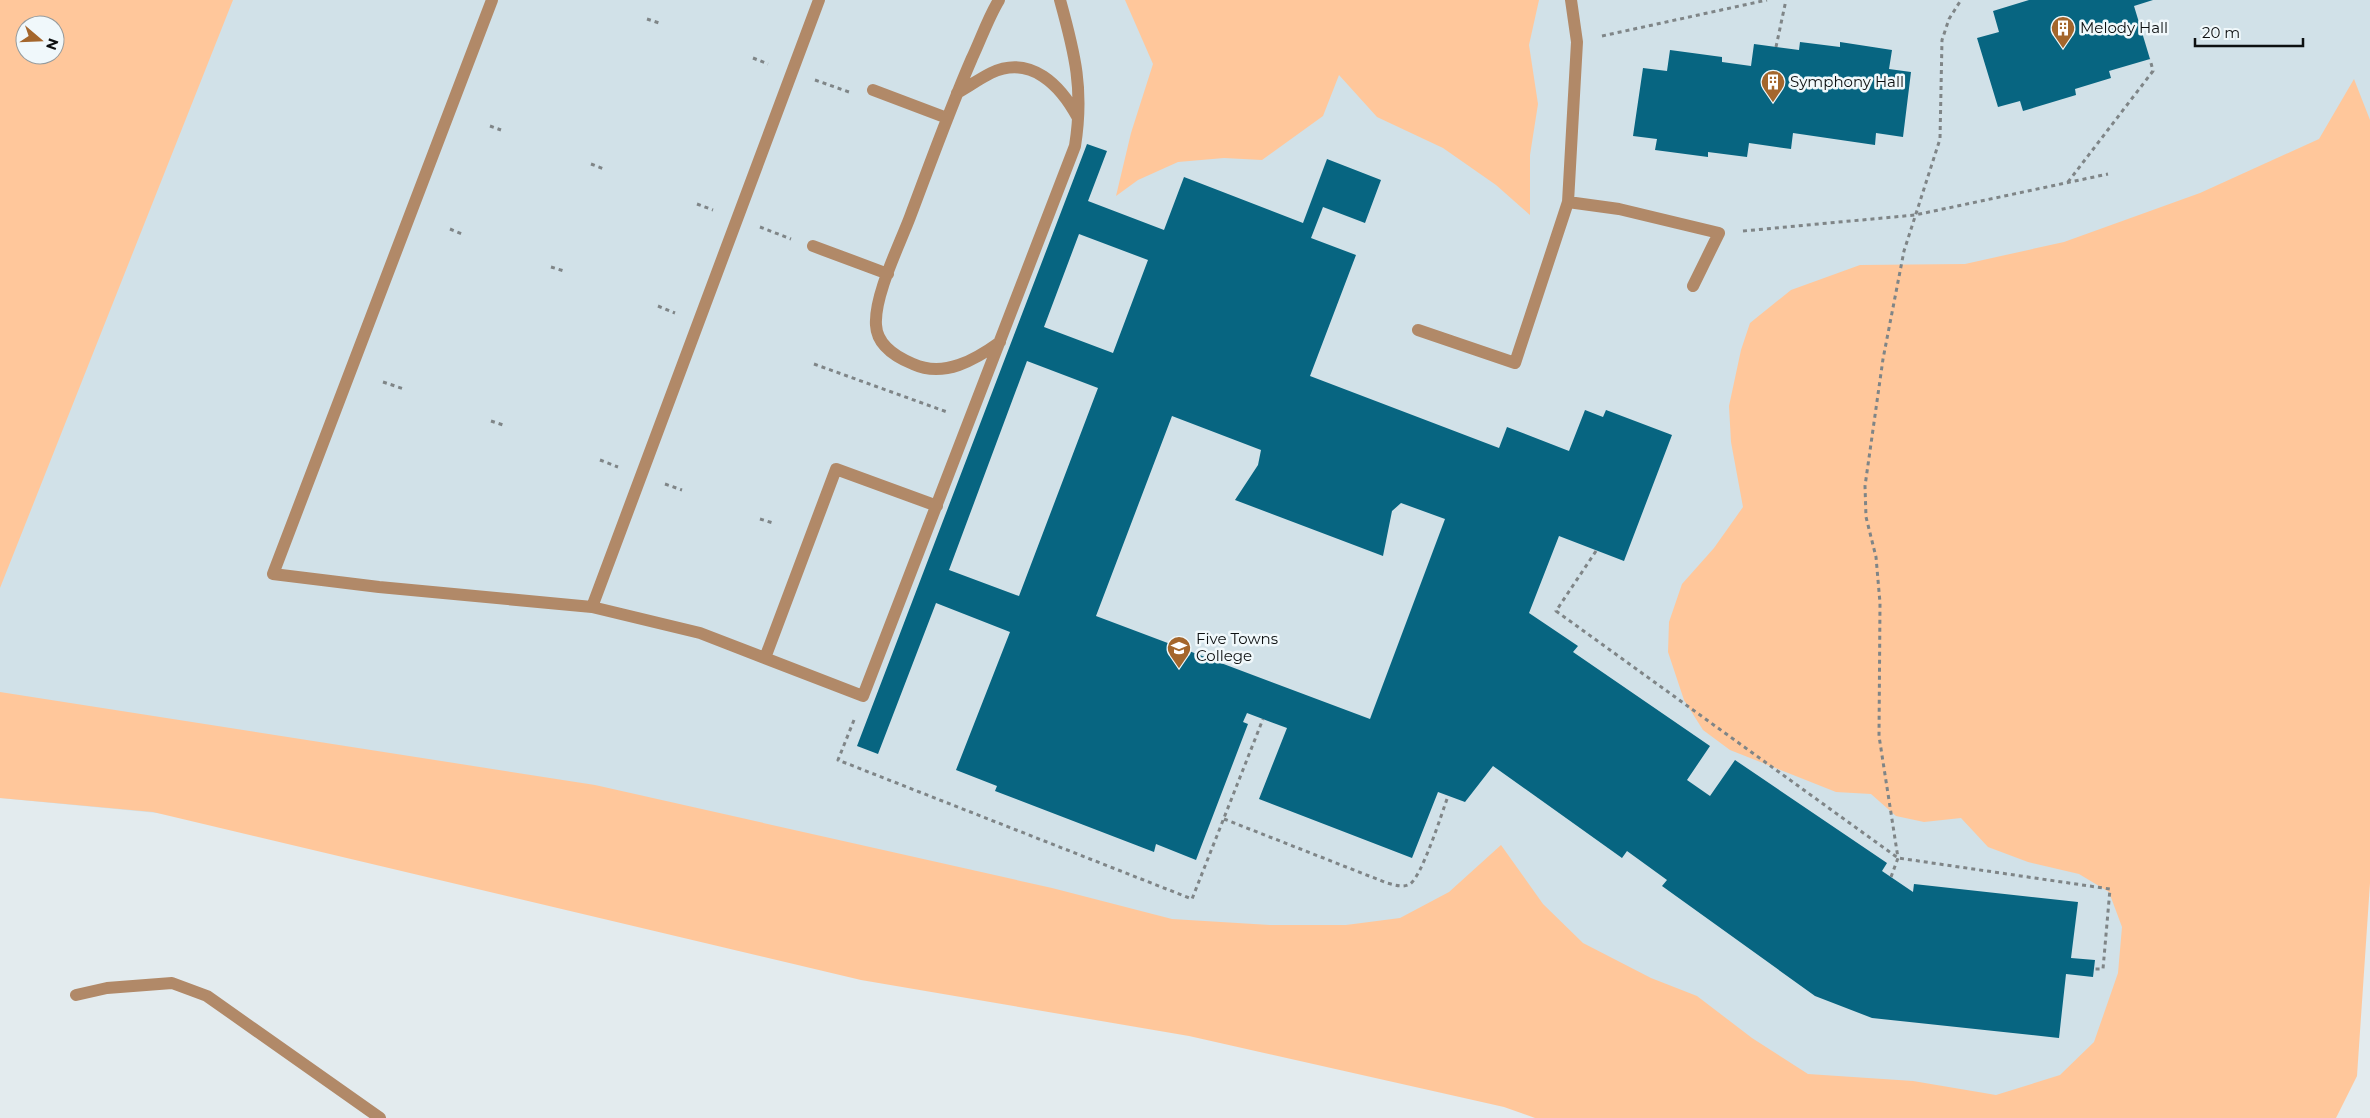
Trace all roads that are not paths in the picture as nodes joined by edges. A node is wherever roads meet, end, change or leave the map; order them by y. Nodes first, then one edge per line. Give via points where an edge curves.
1 (492, 0) edge
2 (819, 0) edge
3 (999, 0) edge
4 (1060, 0) edge
5 (1571, 0) edge
6 (873, 90) dead end
7 (957, 93) junction
8 (947, 118) junction
9 (1079, 120) junction
10 (1568, 202) junction
11 (813, 246) dead end
12 (888, 274) junction
13 (1693, 286) dead end
14 (1418, 330) dead end
15 (1000, 342) junction
16 (937, 506) junction
17 (592, 607) junction
18 (765, 658) junction
19 (76, 995) dead end
20 (380, 1118) edge

1 - 17 lane via 273,574
2 - 17 lane
3 - 7 lane
4 - 9 lane via 1079,78
5 - 10 lane via 1577,42
6 - 8 lane
7 - 8 lane
7 - 9 lane via 992,72 1012,67 1036,72 1055,84
8 - 12 lane
9 - 15 lane via 1075,146
10 - 13 lane via 1619,209 1719,233
10 - 14 lane via 1515,363
11 - 12 lane
12 - 15 lane via 877,310 876,327 880,341 896,357 921,368 947,369 978,358
15 - 16 lane
16 - 18 lane via 836,470
16 - 18 lane via 863,696
17 - 18 lane via 700,633
19 - 20 lane via 107,988 172,983 207,996

